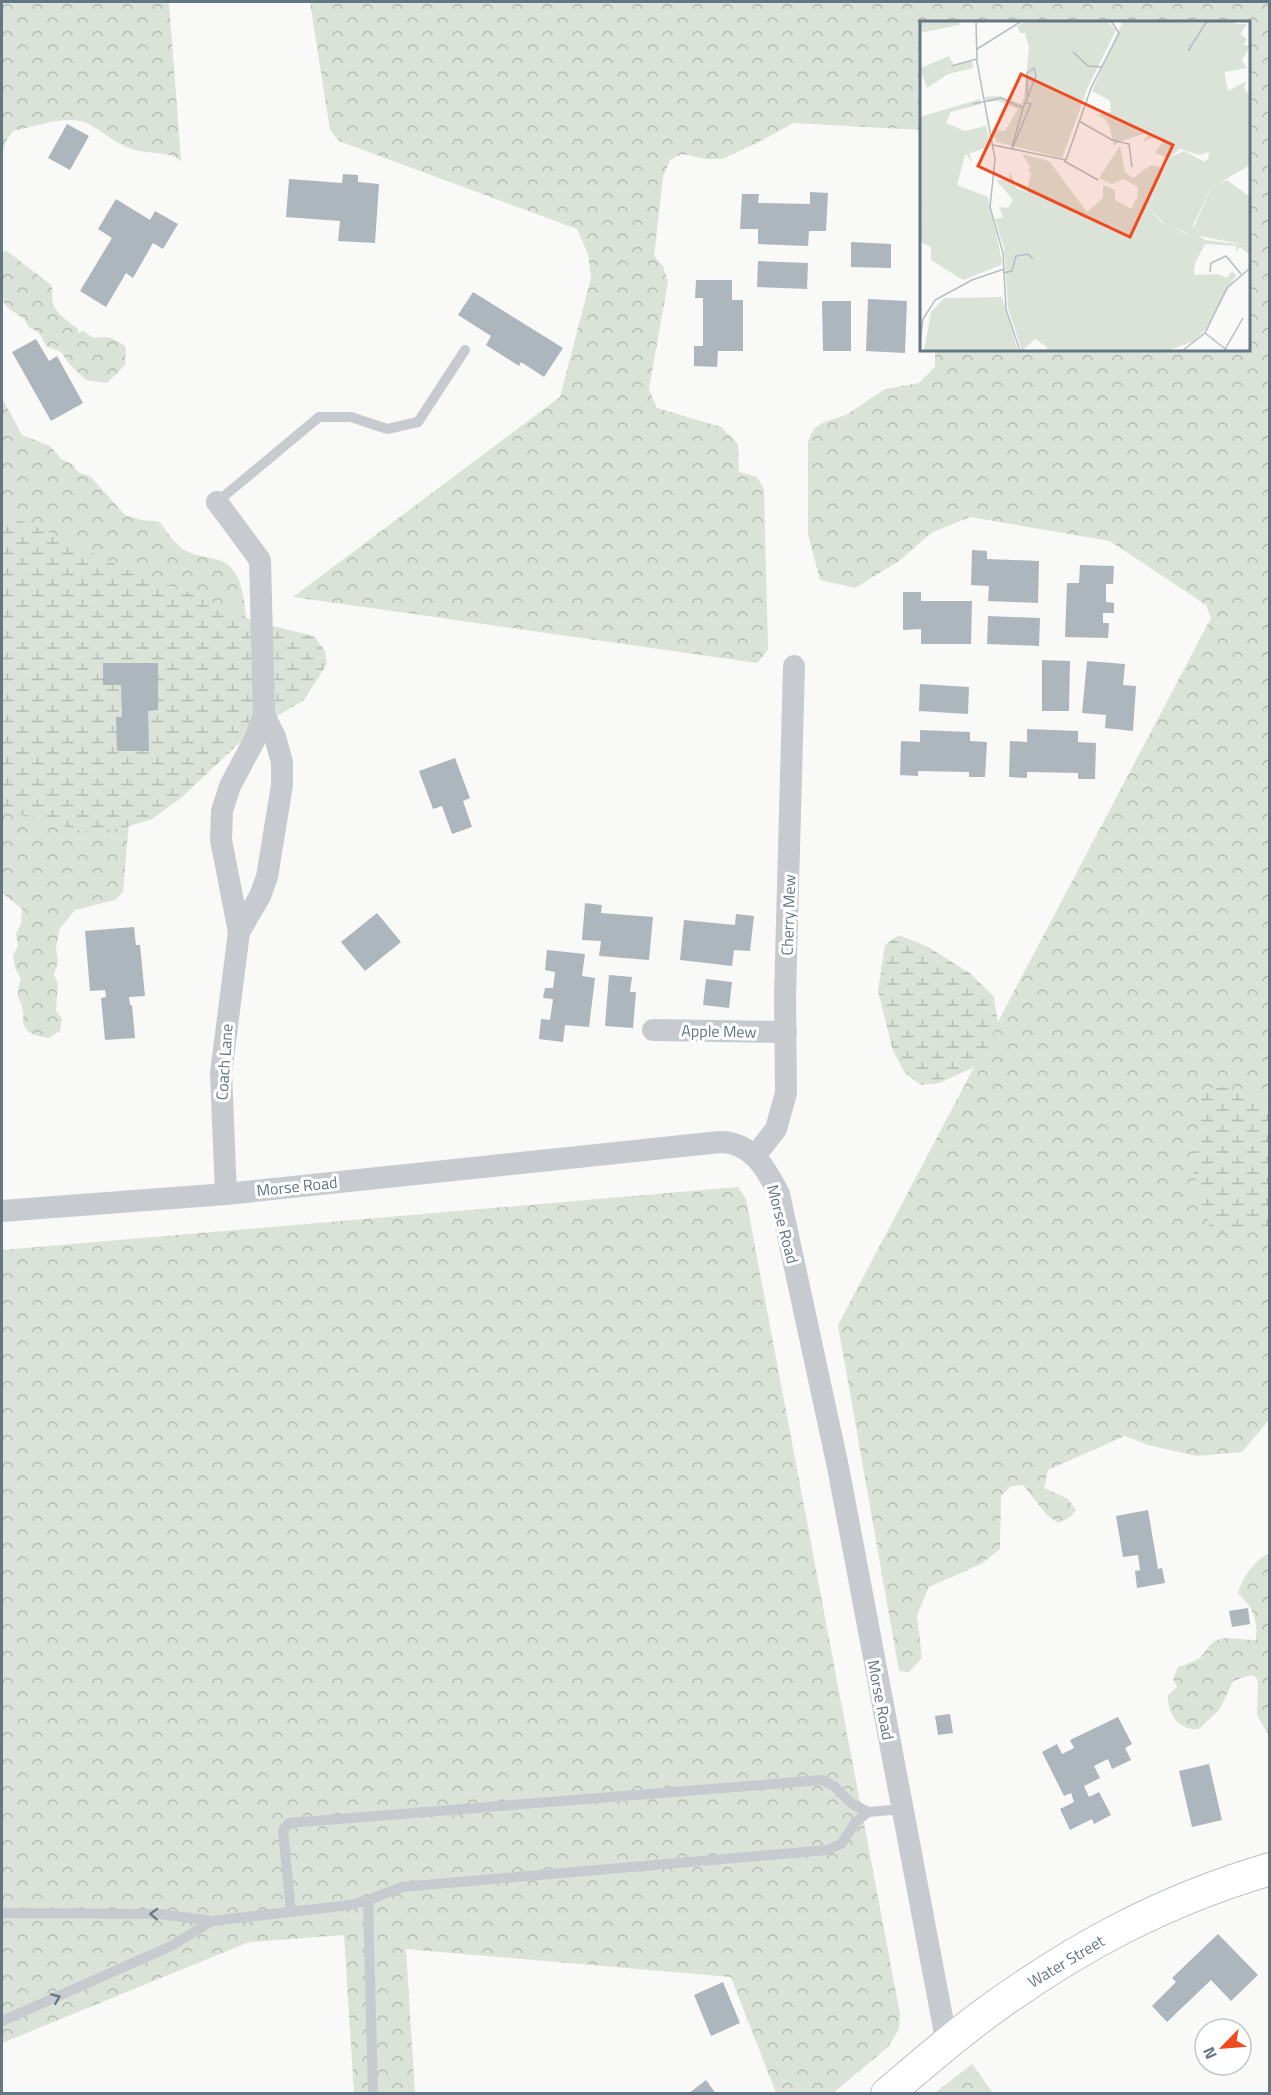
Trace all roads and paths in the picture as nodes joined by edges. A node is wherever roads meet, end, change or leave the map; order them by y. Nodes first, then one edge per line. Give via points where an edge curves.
1 (465, 350) dead end
2 (217, 502) joint
3 (794, 666) dead end
4 (264, 715) junction
5 (239, 932) junction
6 (653, 1030) dead end
7 (786, 1032) junction
8 (754, 1156) junction
9 (226, 1194) junction
10 (2, 1211) edge
11 (903, 1809) junction
12 (868, 1812) junction
13 (1269, 1869) edge
14 (368, 1900) junction
15 (291, 1912) junction
16 (2, 1913) edge
17 (212, 1921) junction
18 (2, 2021) edge
19 (946, 2044) junction
20 (373, 2094) edge
21 (887, 2094) edge

1 - 2 lane via 418,422 387,429 351,417 319,417
2 - 4 street, Coach Lane via 260,560
3 - 7 street, Cherry Mew
4 - 5 street, Coach Lane via 222,812 221,840
4 - 5 street, Coach Lane via 282,762 282,785 267,877 261,896
5 - 9 street, Coach Lane via 221,1073
6 - 7 street, Apple Mew
7 - 8 street, Cherry Mew via 786,1094 782,1110 776,1129
8 - 9 street, Morse Road via 734,1142 720,1142
8 - 11 street, Morse Road via 779,1194 838,1467
9 - 10 street, Morse Road
11 - 12 lane
11 - 19 street, Morse Road
12 - 14 lane via 841,1844 827,1850 402,1887
12 - 15 lane via 822,1780 289,1823 283,1830
13 - 19 main road, Water Street via 1177,1900 1092,1943
14 - 15 lane
14 - 20 lane
15 - 17 lane
17 -> 16 lane via 160,1914
18 -> 17 lane via 171,1946
19 - 21 main road, Water Street

